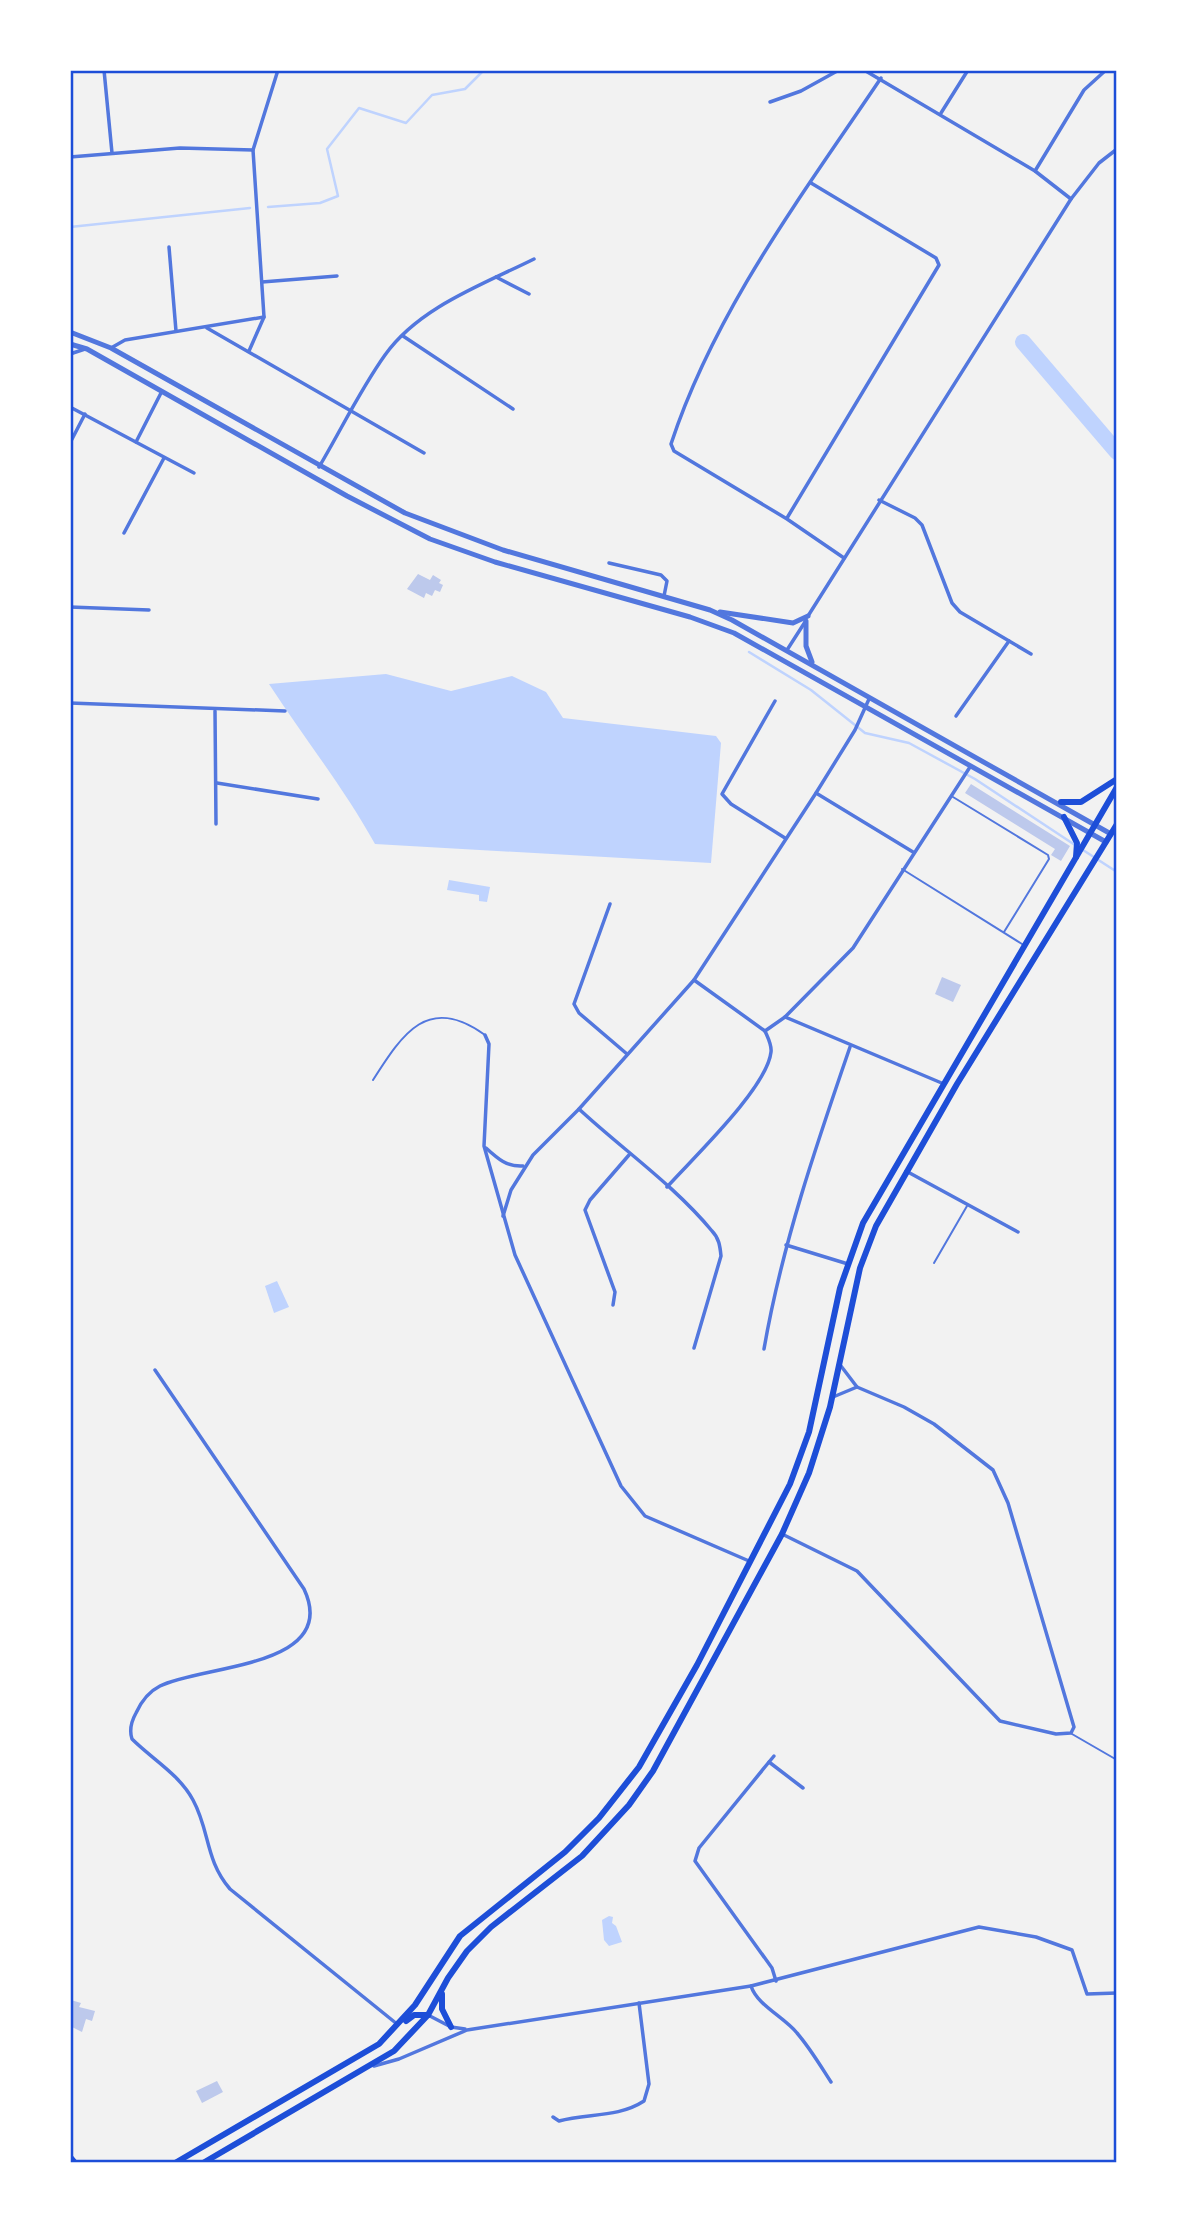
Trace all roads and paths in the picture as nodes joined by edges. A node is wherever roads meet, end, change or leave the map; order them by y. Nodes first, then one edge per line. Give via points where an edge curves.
1 (104, 70) edge
2 (278, 70) edge
3 (839, 70) edge
4 (864, 70) edge
5 (968, 70) edge
6 (1106, 70) edge
7 (881, 78) junction
8 (770, 102) dead end
9 (941, 114) junction
10 (1117, 149) edge
11 (253, 150) junction
12 (112, 153) junction
13 (70, 157) edge
14 (1035, 171) junction
15 (812, 181) junction
16 (1071, 199) junction
17 (169, 247) dead end
18 (534, 259) dead end
19 (337, 276) dead end
20 (496, 277) junction
21 (262, 282) junction
22 (529, 294) dead end
23 (264, 317) junction
24 (207, 328) junction
25 (176, 331) junction
26 (70, 332) edge
27 (402, 336) junction
28 (70, 344) edge
29 (111, 348) junction
30 (87, 349) junction
31 (249, 351) junction
32 (70, 354) edge
33 (163, 391) junction
34 (70, 407) edge
35 (513, 409) dead end
36 (352, 413) junction
37 (85, 414) junction
38 (136, 442) junction
39 (70, 443) edge
40 (424, 453) dead end
41 (164, 458) junction
42 (319, 467) junction
43 (194, 473) dead end
44 (879, 499) junction
45 (787, 519) junction
46 (124, 533) dead end
47 (844, 558) junction
48 (610, 562) dead end
49 (664, 596) junction
50 (70, 607) edge
51 (149, 610) dead end
52 (710, 610) junction
53 (807, 618) junction
54 (1009, 641) junction
55 (787, 650) junction
56 (772, 653) junction
57 (1031, 654) dead end
58 (812, 662) junction
59 (790, 663) junction
60 (870, 696) junction
61 (775, 701) dead end
62 (70, 703) edge
63 (865, 708) junction
64 (215, 710) junction
65 (285, 711) dead end
66 (956, 716) dead end
67 (971, 765) junction
68 (1117, 779) edge
69 (216, 783) junction
70 (1117, 787) edge
71 (816, 793) junction
72 (951, 796) junction
73 (318, 799) dead end
74 (1061, 803) junction
75 (1064, 817) junction
76 (216, 824) dead end
77 (1097, 824) junction
78 (1117, 824) edge
79 (1092, 832) junction
80 (1111, 834) junction
81 (785, 838) junction
82 (1106, 842) junction
83 (1080, 844) junction
84 (914, 852) junction
85 (902, 869) junction
86 (610, 904) dead end
87 (1004, 932) junction
88 (1026, 946) junction
89 (694, 980) junction
90 (785, 1017) junction
91 (765, 1031) junction
92 (485, 1035) joint
93 (850, 1047) junction
94 (626, 1054) junction
95 (373, 1080) dead end
96 (944, 1084) junction
97 (579, 1110) junction
98 (484, 1146) junction
99 (629, 1155) junction
100 (523, 1166) junction
101 (906, 1171) junction
102 (667, 1187) junction
103 (967, 1205) junction
104 (503, 1216) junction
105 (1018, 1232) dead end
106 (786, 1245) junction
107 (934, 1263) dead end
108 (848, 1264) junction
109 (613, 1305) dead end
110 (694, 1348) dead end
111 (764, 1349) dead end
112 (839, 1361) junction
113 (155, 1370) dead end
114 (857, 1387) junction
115 (832, 1398) junction
116 (782, 1534) junction
117 (751, 1562) junction
118 (1071, 1733) junction
119 (774, 1756) dead end
120 (1117, 1760) edge
121 (769, 1762) junction
122 (803, 1788) dead end
123 (776, 1981) junction
124 (751, 1986) junction
125 (442, 1992) junction
126 (1117, 1993) edge
127 (639, 2003) junction
128 (428, 2015) junction
129 (399, 2026) junction
130 (452, 2027) junction
131 (467, 2030) junction
132 (368, 2067) junction
133 (831, 2082) dead end
134 (553, 2117) dead end
135 (70, 2157) edge
136 (75, 2163) edge
137 (175, 2163) edge
138 (203, 2163) edge

1 - 12 street
2 - 11 street
3 - 8 street
4 - 7 street
5 - 9 street
6 - 14 street via 1084,90
7 - 9 street
7 - 15 street
9 - 14 street
10 - 16 street via 1099,163
11 - 12 street via 180,148
11 - 21 street
12 - 13 street
14 - 16 street
15 - 45 street via 726,318 702,364 671,444 674,452
15 - 45 street via 936,258 939,265
16 - 44 street
17 - 25 street
18 - 20 street
19 - 21 street
20 - 22 street
20 - 27 street via 441,306
21 - 23 street
23 - 24 street
23 - 31 street
24 - 25 street
24 - 31 street
25 - 29 street via 125,340
26 - 29 street
27 - 35 street
27 - 36 street via 385,355
28 - 30 street
29 - 42 street
30 - 32 street
30 - 33 street
31 - 36 street
33 - 38 street
33 - 56 street via 430,539 690,617
34 - 37 street
36 - 40 street
36 - 42 street
37 - 38 street
37 - 39 street
38 - 41 street
41 - 43 street
41 - 46 street
42 - 49 street via 442,528
44 - 47 street
44 - 54 street via 922,525 952,603 960,612
45 - 47 street
47 - 53 street
48 - 49 street via 666,578
49 - 52 street
50 - 51 street
52 - 53 street via 793,623
52 - 55 street
53 - 55 street
53 - 58 street via 806,646
54 - 57 street
54 - 66 street
55 - 56 street
55 - 58 street
55 - 59 street
56 - 59 street
58 - 60 street
59 - 63 street
60 - 63 street
60 - 74 street
61 - 81 street via 722,794
62 - 64 street
63 - 67 street
63 - 71 street
64 - 65 street
64 - 69 street
67 - 72 street
67 - 75 street
68 - 74 main road via 1081,802
69 - 73 street
69 - 76 street
70 - 77 main road
71 - 81 street
71 - 84 street
72 - 84 street
72 - 87 lane via 1048,855
74 - 77 street
75 - 79 street
75 - 83 main road
77 - 79 main road
77 - 80 street
78 - 80 main road
79 - 82 street
79 - 83 main road
80 - 82 main road
81 - 89 street
82 - 101 main road
83 - 88 main road
84 - 85 street
85 - 87 lane
85 - 90 street via 853,948
86 - 94 street via 574,1004
87 - 88 lane
88 - 96 main road
89 - 91 street
89 - 94 street
90 - 91 street
90 - 93 street
91 - 102 street via 772,1049 753,1091
92 - 95 lane via 456,1019 422,1020 397,1043
92 - 98 street via 489,1044
93 - 96 street
93 - 106 street
94 - 97 street
96 - 108 main road via 875,1199
97 - 99 street
97 - 100 street
98 - 100 street via 504,1163
98 - 104 street
99 - 102 street
99 - 109 street via 585,1210 615,1292
100 - 104 street
101 - 103 street
101 - 112 main road via 876,1226 860,1268
102 - 110 street via 714,1232 720,1244 721,1256
103 - 105 street
103 - 107 lane
104 - 117 street via 537,1306 629,1499 645,1516
106 - 108 street
106 - 111 street
108 - 117 main road via 809,1432 781,1505
112 - 114 street
112 - 115 main road
113 - 129 street via 304,1588 311,1616 296,1642 274,1654 152,1690 134,1717 132,1739 186,1789 198,1812 213,1867 230,1889
114 - 115 street
114 - 118 street via 934,1424 993,1470 1011,1513 1074,1727
115 - 116 main road
116 - 118 street via 857,1571 1000,1721
116 - 125 main road via 678,1727 629,1805 582,1856 479,1939 456,1965
117 - 129 main road via 660,1733 622,1790 565,1853 460,1936
118 - 120 lane
119 - 121 street
121 - 122 street
121 - 123 street via 699,1848 695,1861 772,1968
123 - 124 street
123 - 126 street via 979,1927 1069,1948 1075,1953 1087,1994
124 - 127 street
124 - 133 street via 754,1995 795,2030
125 - 128 main road
125 - 130 main road via 442,2009
127 - 131 street
127 - 134 street via 649,2084 644,2101 595,2117 582,2115 559,2122
128 - 129 main road via 414,2015
128 - 130 street
128 - 132 main road via 394,2050
129 - 137 main road via 353,2060
130 - 131 street
131 - 132 street via 400,2059
132 - 138 main road
135 - 136 main road

